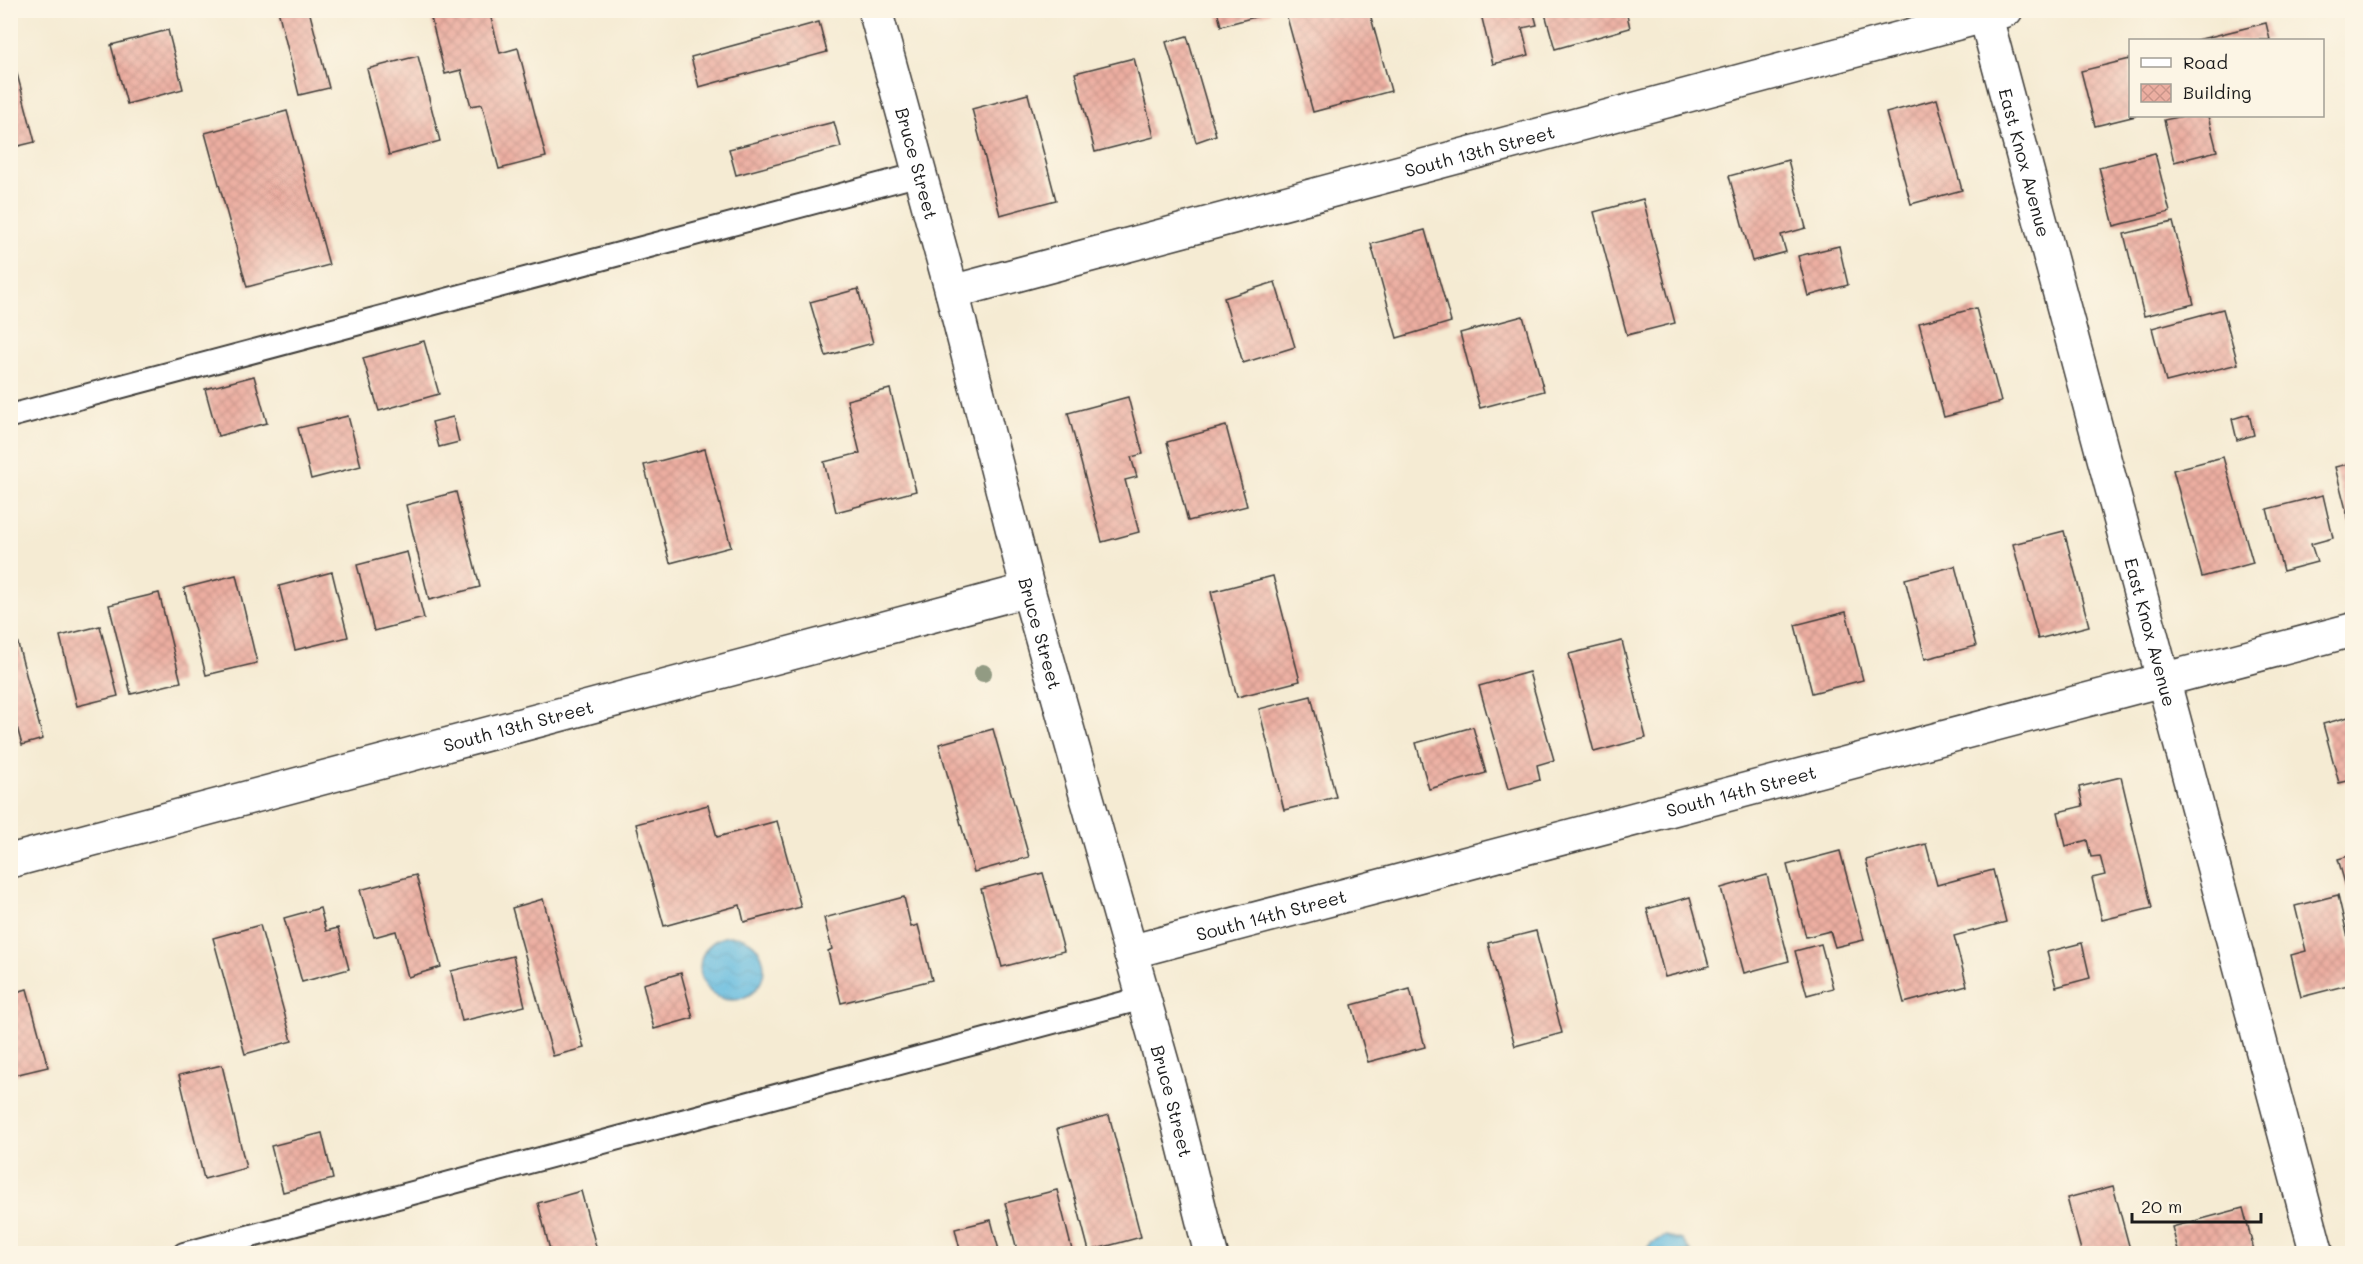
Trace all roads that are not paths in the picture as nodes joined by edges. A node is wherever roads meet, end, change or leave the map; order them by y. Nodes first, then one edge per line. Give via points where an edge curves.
1 (875, 10) edge
2 (1992, 12) edge
3 (920, 174) junction
4 (952, 292) junction
5 (10, 416) edge
6 (1028, 590) junction
7 (2352, 630) edge
8 (2164, 681) junction
9 (10, 861) edge
10 (1130, 952) junction
11 (1143, 998) junction
12 (184, 1254) edge
13 (1211, 1254) edge
14 (2318, 1254) edge

1 - 3 street, Bruce Street
2 - 4 street, South 13th Street
2 - 8 street, East Knox Avenue
3 - 4 street, Bruce Street
3 - 5 lane
4 - 6 street, Bruce Street
6 - 9 street, South 13th Street
6 - 10 street, Bruce Street
7 - 8 street, South 14th Street
8 - 10 street, South 14th Street
8 - 14 street, East Knox Avenue
10 - 11 street, Bruce Street
11 - 12 lane
11 - 13 street, Bruce Street

